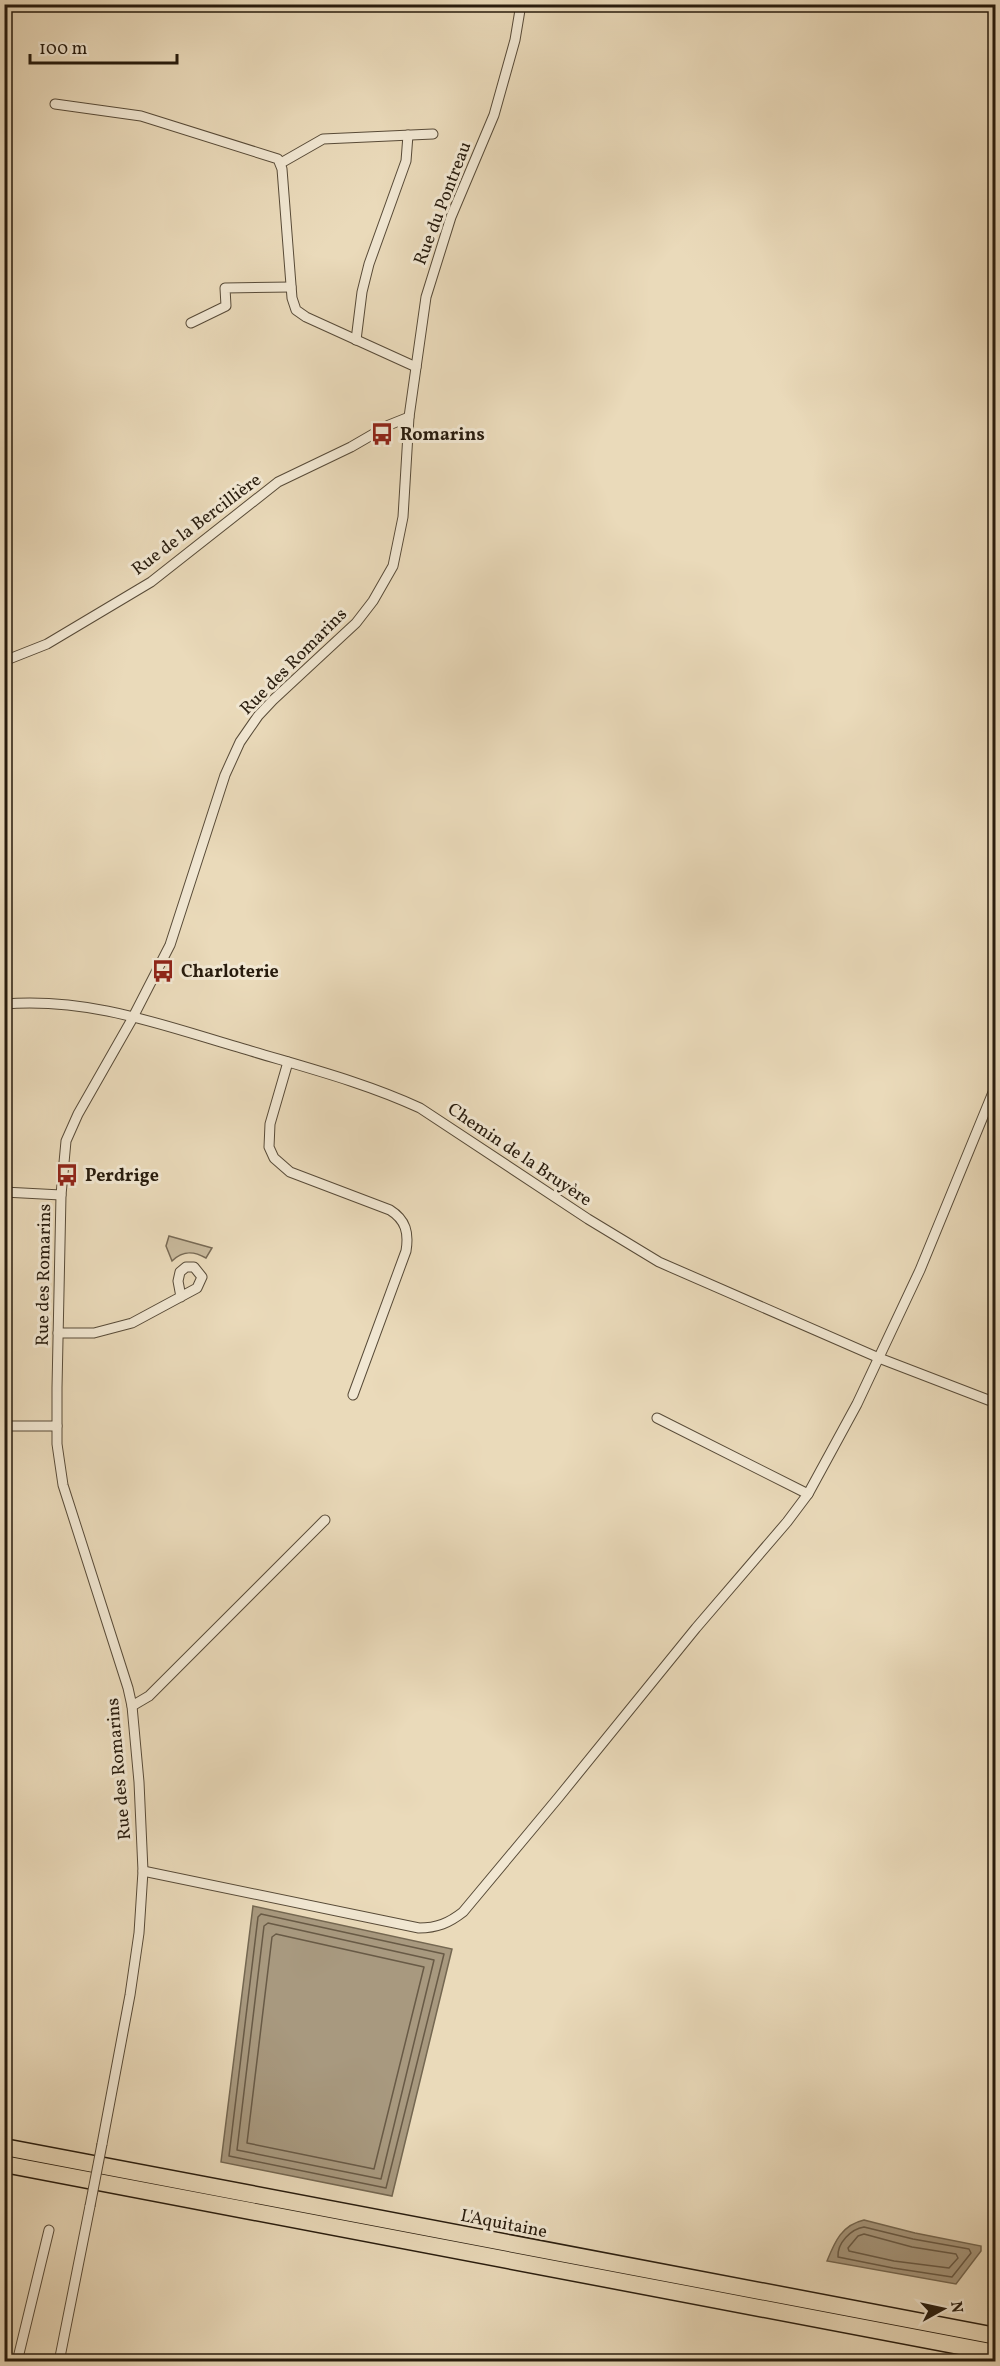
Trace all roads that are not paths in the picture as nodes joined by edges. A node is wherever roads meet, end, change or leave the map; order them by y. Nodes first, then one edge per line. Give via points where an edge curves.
1 (521, 4) edge
2 (55, 104) dead end
3 (433, 134) dead end
4 (408, 135) junction
5 (281, 164) junction
6 (291, 287) junction
7 (191, 323) dead end
8 (356, 340) junction
9 (416, 367) junction
10 (409, 417) junction
11 (4, 661) edge
12 (4, 1004) edge
13 (133, 1017) junction
14 (288, 1062) junction
15 (996, 1085) edge
16 (4, 1192) edge
17 (61, 1195) junction
18 (181, 1297) dead end
19 (58, 1333) junction
20 (879, 1358) junction
21 (353, 1395) dead end
22 (996, 1403) edge
23 (657, 1418) dead end
24 (4, 1426) edge
25 (57, 1426) junction
26 (808, 1494) junction
27 (325, 1520) dead end
28 (132, 1706) junction
29 (143, 1871) junction
30 (4, 2147) edge
31 (4, 2164) edge
32 (49, 2230) dead end
33 (996, 2336) edge
34 (996, 2353) edge
35 (17, 2361) edge
36 (59, 2361) edge

1 - 9 street, Rue du Pontreau via 513,50 494,115 450,217 432,274
2 - 5 street via 141,116 273,156
3 - 4 street
4 - 5 street via 323,140
4 - 8 street via 406,161 369,264
5 - 6 street
6 - 7 street via 225,288 226,306
6 - 8 street via 293,305 301,314
8 - 9 street
9 - 10 street, Rue du Pontreau
10 - 11 street, Rue de la Bercillière via 278,482 151,582 55,639
10 - 13 street, Rue des Romarins via 403,517 393,566 356,622 273,700 240,742 225,775 175,932
12 - 13 street, Chemin de la Bruyère via 80,1005
13 - 14 street, Chemin de la Bruyère
13 - 17 street, Rue des Romarins via 71,1128 64,1154
14 - 20 street, Chemin de la Bruyère via 381,1091 420,1108 588,1220 659,1262
14 - 21 street via 270,1124 269,1147 274,1158 290,1172 390,1210 402,1220 407,1234 406,1251
15 - 20 street via 938,1229
16 - 17 street
17 - 19 street, Rue des Romarins
18 - 19 street via 119,1328
19 - 25 street, Rue des Romarins
20 - 22 street, Chemin de la Bruyère
20 - 26 street
23 - 26 street
24 - 25 street
25 - 28 street, Rue des Romarins via 63,1485
26 - 29 street via 453,1920 419,1928
27 - 28 street via 149,1696
28 - 29 street, Rue des Romarins
29 - 36 street, Rue des Romarins, bridge via 136,1961
30 - 33 highway, L'Aquitaine
31 - 34 highway, L'Aquitaine
32 - 35 street

